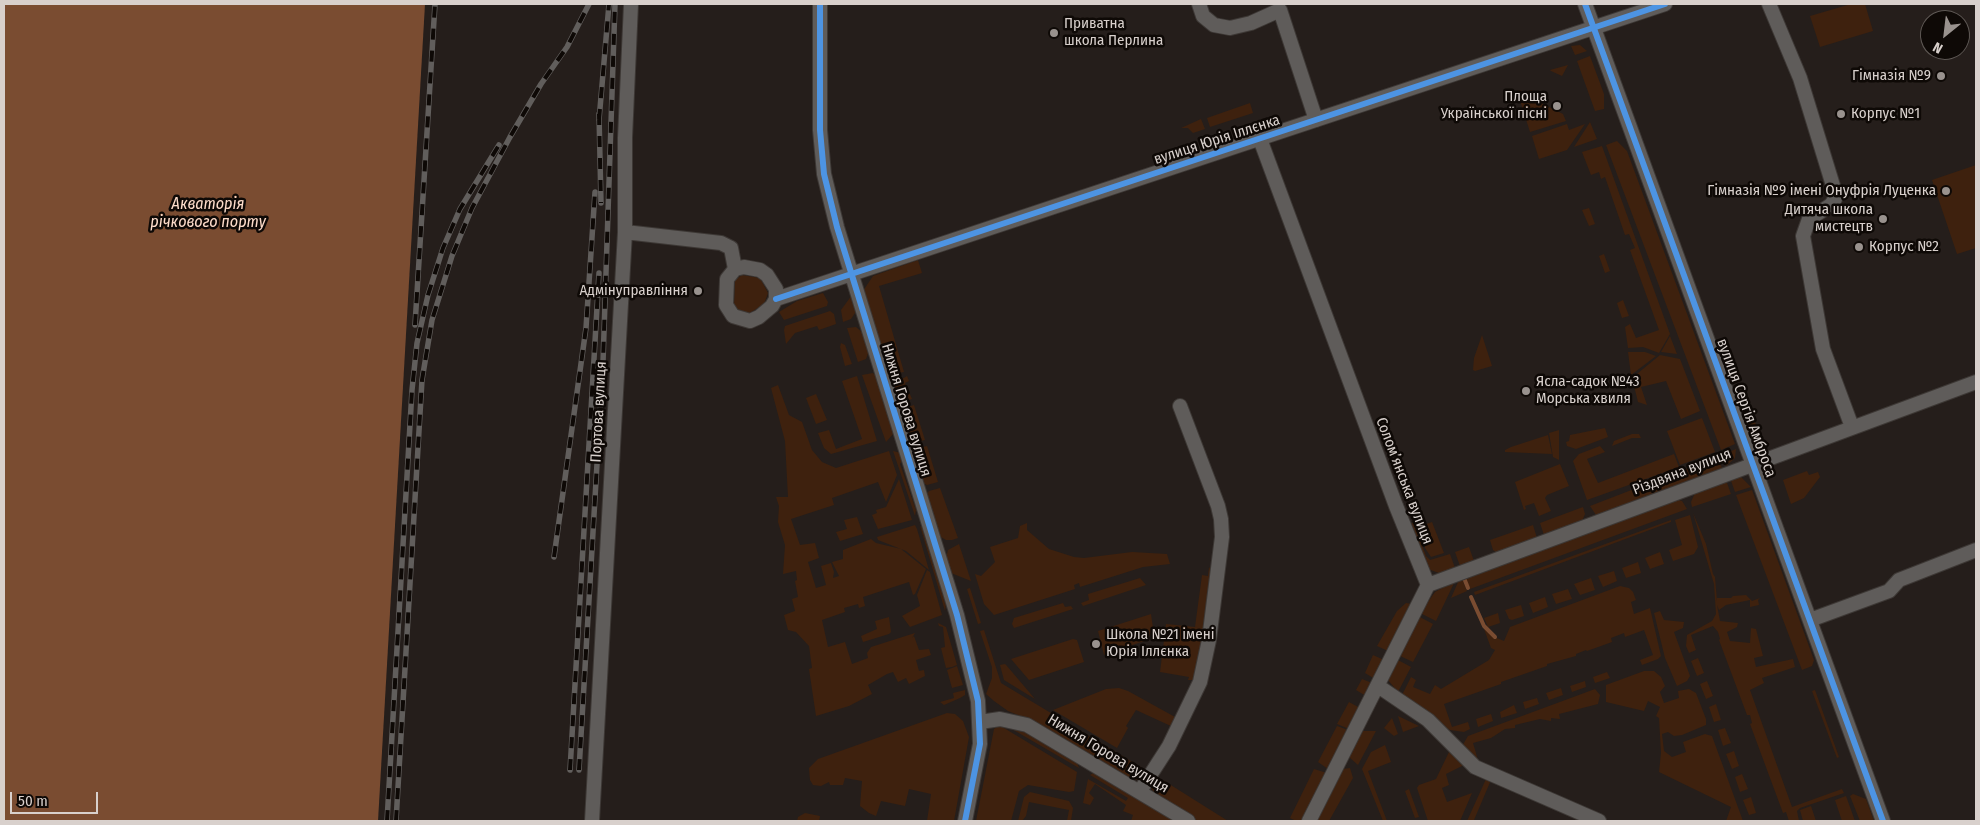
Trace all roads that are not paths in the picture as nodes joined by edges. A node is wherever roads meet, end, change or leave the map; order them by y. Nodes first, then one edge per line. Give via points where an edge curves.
1 (630, 4) edge
2 (820, 4) edge
3 (1199, 4) edge
4 (1585, 4) edge
5 (1665, 4) edge
6 (1769, 4) edge
7 (1593, 27) junction
8 (1316, 120) junction
9 (1260, 139) junction
10 (625, 232) junction
11 (735, 269) junction
12 (852, 274) junction
13 (776, 298) junction
14 (1976, 382) edge
15 (1180, 406) dead end
16 (1852, 427) junction
17 (1752, 463) junction
18 (1976, 550) edge
19 (1428, 585) junction
20 (1810, 620) junction
21 (1378, 686) junction
22 (980, 722) junction
23 (1140, 791) junction
24 (592, 821) edge
25 (966, 821) edge
26 (1188, 821) edge
27 (1309, 821) edge
28 (1600, 821) edge
29 (1883, 821) edge

1 - 10 street, Портова вулиця
2 - 12 street, Нижня Горова вулиця via 821,151 836,227
3 - 8 street via 1203,16 1214,25 1230,28 1251,24 1280,10
4 - 7 street, вулиця Сергія Амброса
5 - 7 street, вулиця Юрія Іллєнка
6 - 16 street via 1800,78 1835,192 1835,199 1830,205 1805,224 1803,236 1823,349
7 - 8 street, вулиця Юрія Іллєнка
7 - 17 street, вулиця Сергія Амброса
8 - 9 street, вулиця Юрія Іллєнка
9 - 12 street, вулиця Юрія Іллєнка
9 - 19 street, Соломʼянська вулиця via 1392,498
10 - 11 street via 721,243 731,248
10 - 24 street, Портова вулиця
11 - 13 street via 752,268 767,274 776,289
11 - 13 street, вулиця Юрія Іллєнка via 727,279 727,309 732,316 750,321 766,312
12 - 13 street, вулиця Юрія Іллєнка
12 - 22 street, Нижня Горова вулиця via 957,615
14 - 16 street, Різдвяна вулиця
15 - 23 street via 1218,506 1222,538 1209,640 1200,682 1169,746
16 - 17 street, Різдвяна вулиця
17 - 19 street, Різдвяна вулиця
17 - 20 street, вулиця Сергія Амброса
18 - 20 street via 1899,580 1889,591
19 - 21 street
20 - 29 street, вулиця Сергія Амброса
21 - 27 street
21 - 28 street via 1428,720 1475,767
22 - 23 street, Нижня Горова вулиця via 1008,719 1028,725
22 - 25 street, Нижня Горова вулиця via 980,744
23 - 26 street, Нижня Горова вулиця

